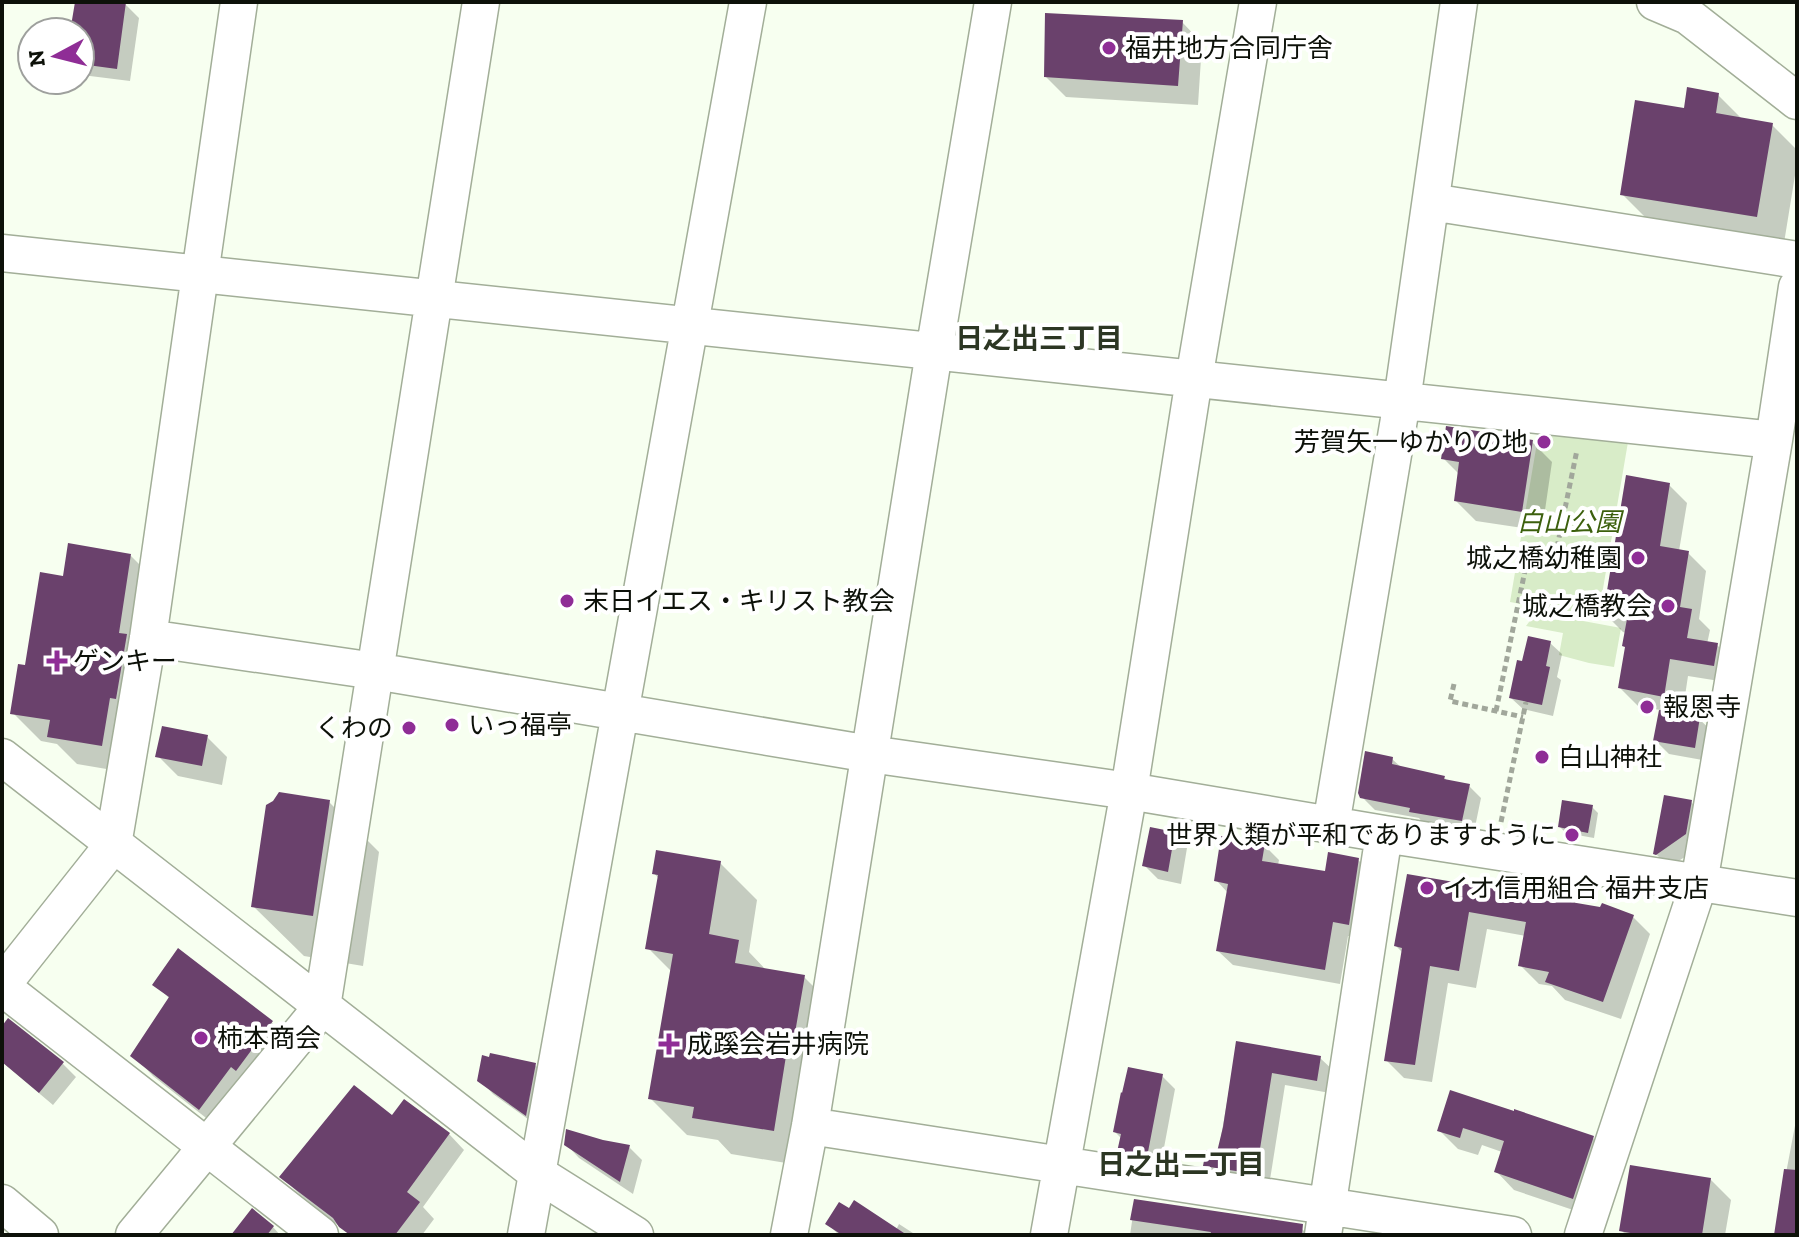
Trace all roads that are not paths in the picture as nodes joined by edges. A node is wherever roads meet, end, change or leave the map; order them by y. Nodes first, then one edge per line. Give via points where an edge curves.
1 (239, 2) edge
2 (481, 2) edge
3 (748, 2) edge
4 (993, 2) edge
5 (1258, 2) edge
6 (1459, 2) edge
7 (1655, 2) edge
8 (1797, 101) edge
9 (1431, 202) junction
10 (2, 253) edge
11 (1797, 260) edge
12 (200, 274) junction
13 (1797, 287) edge
14 (434, 298) junction
15 (691, 326) junction
16 (934, 352) junction
17 (1194, 379) junction
18 (1402, 401) junction
19 (1774, 440) junction
20 (148, 638) junction
21 (375, 671) junction
22 (621, 712) junction
23 (870, 754) junction
24 (2, 757) edge
25 (1129, 791) junction
26 (1331, 825) junction
27 (1384, 834) junction
28 (113, 845) junction
29 (1699, 883) junction
30 (1797, 898) edge
31 (2, 986) edge
32 (322, 1007) junction
33 (810, 1126) junction
34 (206, 1147) junction
35 (1062, 1165) junction
36 (538, 1174) junction
37 (2, 1203) edge
38 (1325, 1220) edge
39 (40, 1235) edge
40 (134, 1235) edge
41 (320, 1235) edge
42 (526, 1235) edge
43 (635, 1235) edge
44 (789, 1235) edge
45 (1049, 1235) edge
46 (1513, 1235) edge
47 (1583, 1235) edge

1 - 12 street
2 - 14 street
3 - 15 street
4 - 16 street
5 - 17 street
6 - 9 street
7 - 8 street via 1688,16
9 - 11 street
9 - 18 street
10 - 12 street
12 - 14 street
12 - 20 street
13 - 19 street
14 - 15 street
14 - 21 street
15 - 16 street
15 - 22 street
16 - 17 street
16 - 23 street
17 - 18 street
17 - 25 street
18 - 19 street
18 - 26 street
19 - 29 street
20 - 21 street
20 - 28 street
21 - 22 street
21 - 32 street
22 - 23 street
22 - 36 street
23 - 25 street
23 - 33 street
24 - 28 street
25 - 26 street
25 - 35 street
26 - 27 street
27 - 29 street
27 - 38 street
28 - 31 street
28 - 32 street
29 - 30 street
29 - 47 street
31 - 34 street
32 - 34 street
32 - 36 street
33 - 35 street
33 - 44 street
34 - 40 street
34 - 41 street
35 - 38 street
35 - 45 street
36 - 42 street
36 - 43 street
37 - 39 street
38 - 46 street

